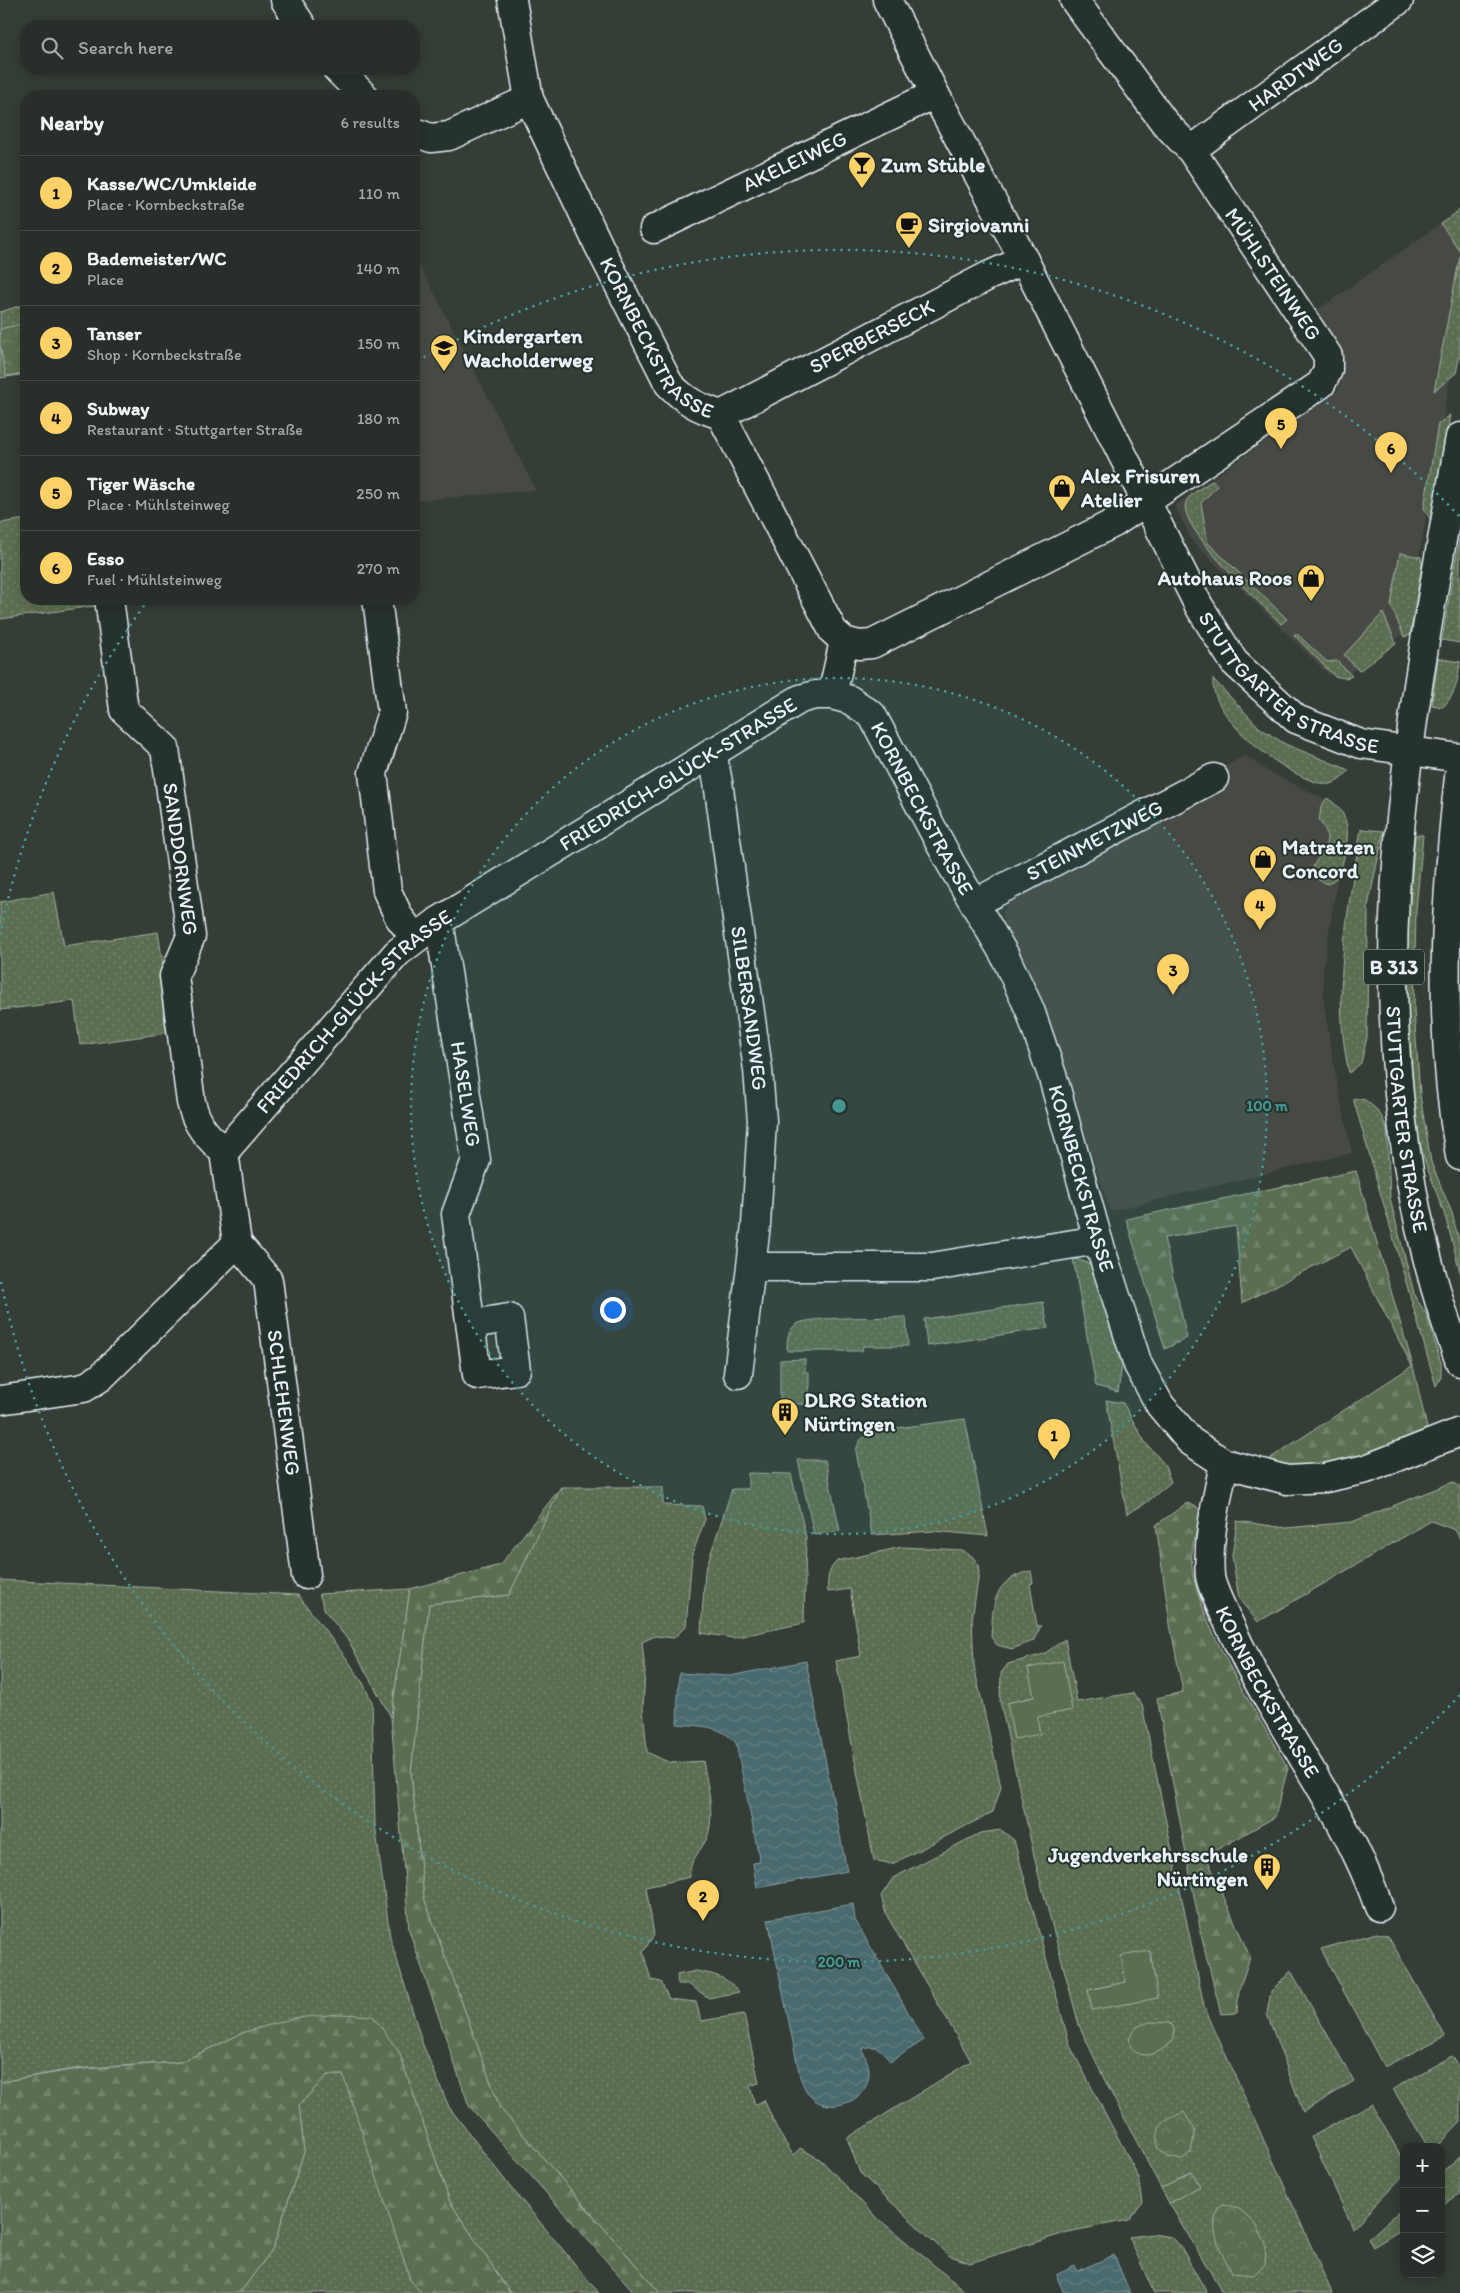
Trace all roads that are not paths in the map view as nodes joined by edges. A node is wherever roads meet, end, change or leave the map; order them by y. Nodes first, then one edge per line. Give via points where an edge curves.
1 (285, 0) edge
2 (512, 0) edge
3 (887, 0) edge
4 (1074, 0) edge
5 (1399, 0) edge
6 (298, 20) edge
7 (343, 75) edge
8 (358, 90) edge
9 (935, 94) junction
10 (529, 99) junction
11 (420, 134) edge
12 (1191, 150) junction
13 (654, 229) dead end
14 (1024, 260) junction
15 (721, 415) junction
16 (1460, 438) edge
17 (1145, 502) junction
18 (109, 605) edge
19 (378, 605) edge
20 (844, 640) junction
21 (832, 695) junction
22 (1410, 751) junction
23 (712, 752) junction
24 (1460, 758) edge
25 (1460, 768) edge
26 (1214, 778) dead end
27 (975, 903) junction
28 (439, 921) junction
29 (415, 938) junction
30 (224, 1152) junction
31 (1460, 1156) edge
32 (1098, 1240) junction
33 (237, 1243) junction
34 (752, 1266) junction
35 (471, 1324) dead end
36 (1460, 1362) edge
37 (738, 1374) dead end
38 (0, 1400) edge
39 (1460, 1432) edge
40 (1224, 1463) junction
41 (306, 1575) dead end
42 (1378, 1907) dead end

1 - 6 street
2 - 10 street, KORNBECKSTRASSE
3 - 9 street, STUTTGARTER STRASSE
4 - 12 street, MÜHLSTEINWEG via 1164,122
5 - 12 street, HARDTWEG
7 - 8 street
9 - 13 street, AKELEIWEG
9 - 14 street, STUTTGARTER STRASSE
10 - 11 street via 449,136 431,138
10 - 15 street, KORNBECKSTRASSE via 669,384 698,408
12 - 17 street, MÜHLSTEINWEG via 1328,356 1328,370 1322,384
14 - 15 street, SPERBERSECK
14 - 17 street, STUTTGARTER STRASSE
15 - 20 street, KORNBECKSTRASSE via 833,631
16 - 22 street, B 313
17 - 20 street via 1114,522 872,644 859,645
17 - 22 street, STUTTGARTER STRASSE via 1199,606 1234,662 1296,720 1360,744
18 - 30 street, SANDDORNWEG via 124,710 165,748 191,936 174,976 191,1102 196,1120 206,1136
19 - 29 street via 392,712 373,773 387,891 399,917
20 - 21 street
21 - 23 street, FRIEDRICH-GLÜCK-STRASSE via 800,699
21 - 27 street, KORNBECKSTRASSE via 850,700 872,715
22 - 24 street, STUTTGARTER STRASSE
22 - 36 street, STUTTGARTER STRASSE / B 313 via 1401,821 1395,922 1397,1080 1411,1183 1450,1336
23 - 28 street, FRIEDRICH-GLÜCK-STRASSE
23 - 34 street, SILBERSANDWEG via 758,1070 762,1122
25 - 31 street, STUTTGARTER STRASSE / B 313 via 1444,945 1444,1014 1452,1112
26 - 27 street, STEINMETZWEG
27 - 32 street, KORNBECKSTRASSE via 1030,1010 1053,1078
28 - 29 street, FRIEDRICH-GLÜCK-STRASSE
28 - 35 street, HASELWEG via 476,1160 456,1214
29 - 30 street, FRIEDRICH-GLÜCK-STRASSE via 397,953
30 - 33 street
32 - 34 street via 932,1266
32 - 40 street, KORNBECKSTRASSE via 1138,1366 1160,1406 1190,1441
33 - 38 street via 101,1377 84,1388
33 - 41 street, SCHLEHENWEG via 268,1280
34 - 37 street, SILBERSANDWEG
39 - 40 street, KORNBECKSTRASSE via 1366,1469 1325,1478 1287,1480
40 - 42 street, KORNBECKSTRASSE via 1212,1523 1210,1578 1242,1651 1350,1839 1367,1873

